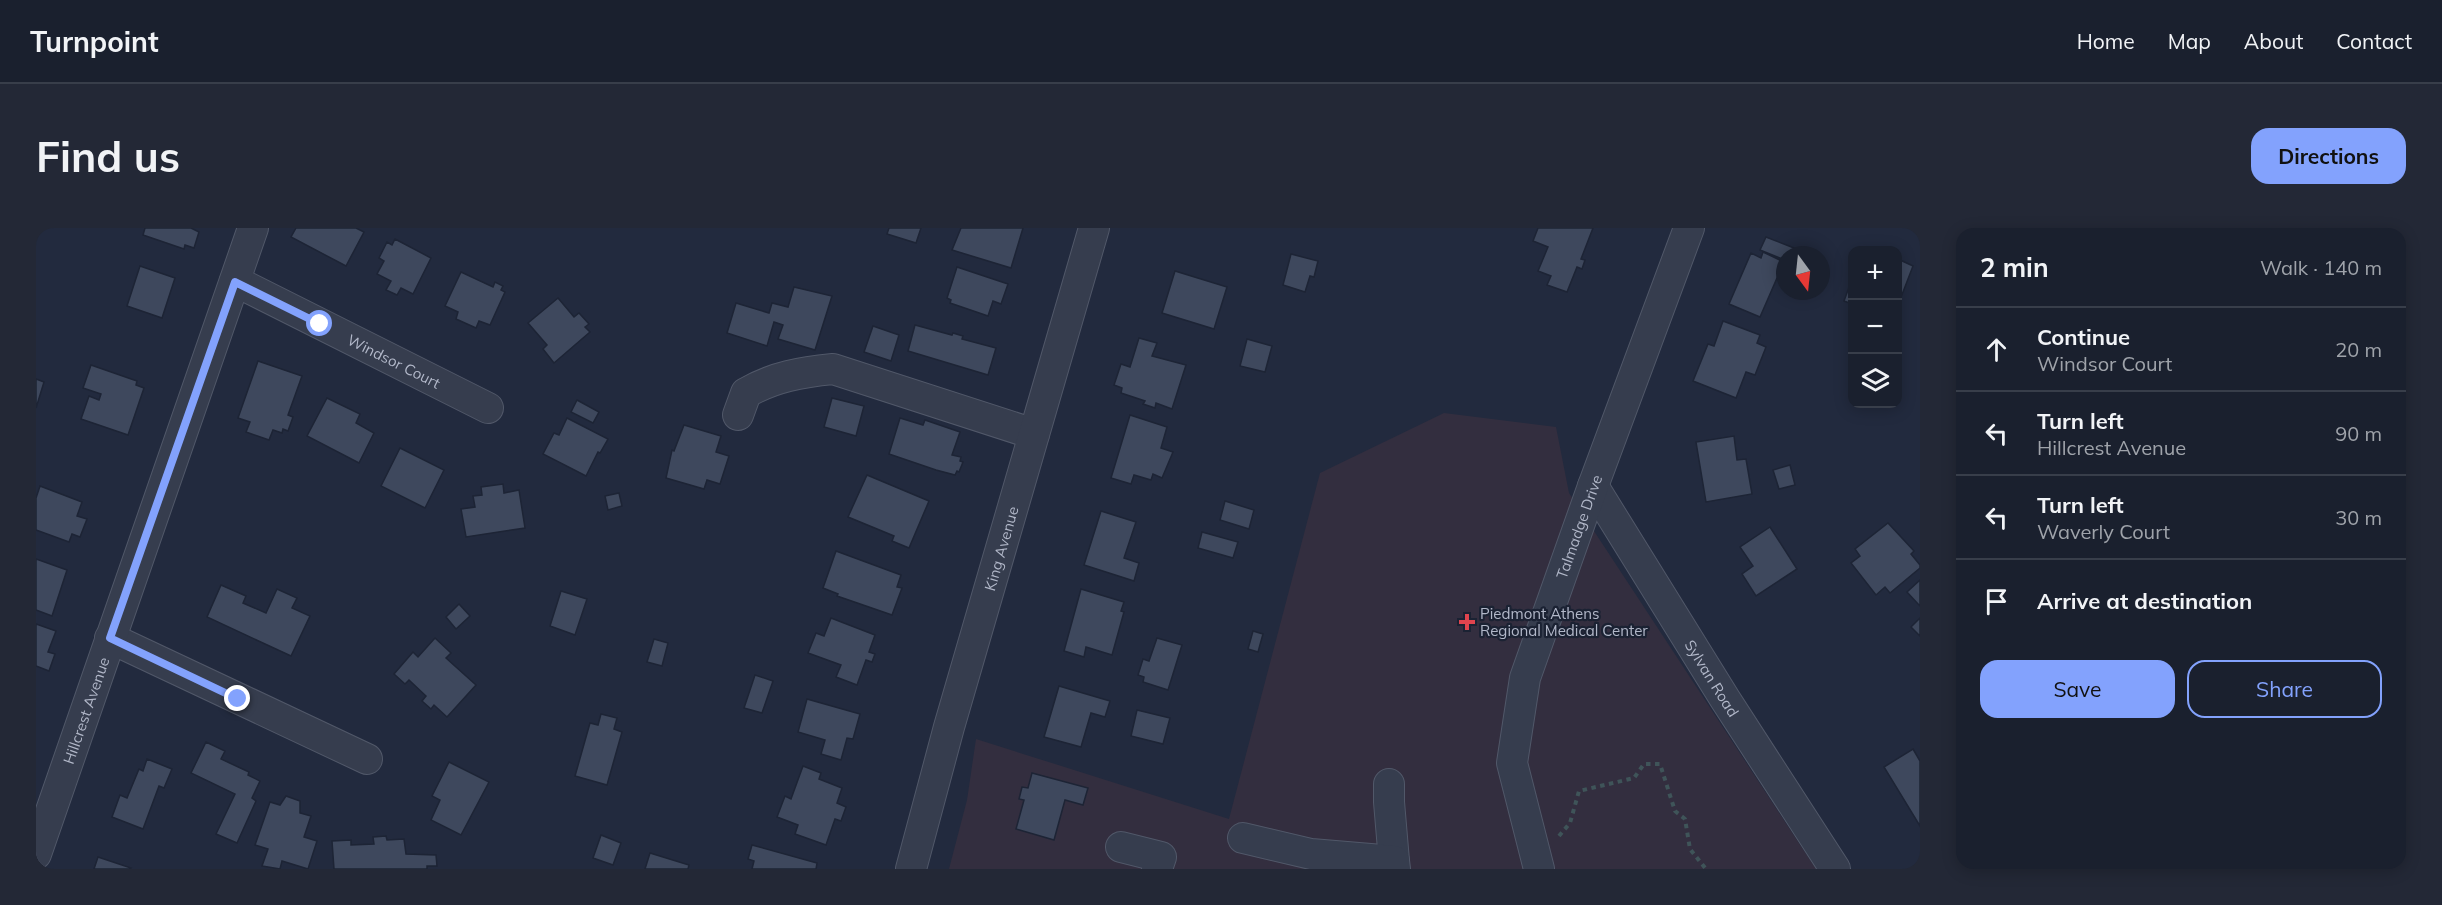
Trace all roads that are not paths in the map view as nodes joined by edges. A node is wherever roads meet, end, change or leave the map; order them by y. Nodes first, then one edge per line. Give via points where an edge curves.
1 (253, 228) edge
2 (1094, 228) edge
3 (1689, 228) edge
4 (235, 282) junction
5 (488, 408) dead end
6 (738, 415) dead end
7 (1034, 434) junction
8 (1593, 486) junction
9 (110, 638) junction
10 (367, 759) dead end
11 (1389, 784) dead end
12 (1243, 838) dead end
13 (1121, 847) dead end
14 (36, 854) edge
15 (1394, 865) edge
16 (1538, 865) edge
17 (911, 869) edge
18 (1157, 869) edge
19 (1835, 869) edge

1 - 4 street, Hillcrest Avenue
2 - 7 street, King Avenue
3 - 8 street, Talmadge Drive
4 - 5 street, Windsor Court
4 - 9 street, Hillcrest Avenue
6 - 7 street via 746,393 766,381 833,369
7 - 17 street, King Avenue
8 - 16 street, Talmadge Drive via 1525,678 1512,763
8 - 19 street, Sylvan Road
9 - 10 street
9 - 14 street, Hillcrest Avenue
11 - 15 street
12 - 15 street via 1311,854
13 - 18 street via 1161,857

